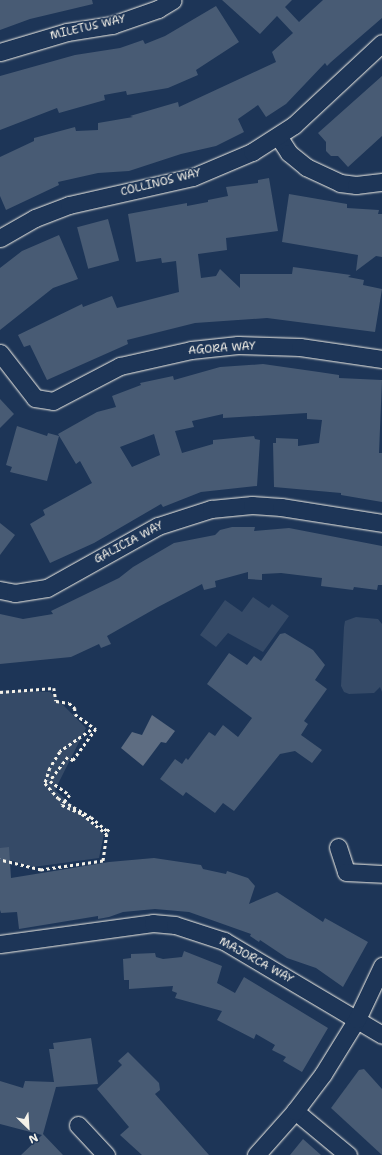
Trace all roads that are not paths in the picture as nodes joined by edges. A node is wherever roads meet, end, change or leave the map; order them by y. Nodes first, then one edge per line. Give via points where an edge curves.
1 (173, 0) edge
2 (382, 43) edge
3 (0, 52) edge
4 (278, 136) junction
5 (382, 182) edge
6 (0, 238) edge
7 (0, 353) edge
8 (382, 359) edge
9 (382, 523) edge
10 (0, 590) edge
11 (338, 847) dead end
12 (382, 874) edge
13 (0, 944) edge
14 (382, 966) edge
15 (357, 1019) junction
16 (382, 1035) edge
17 (295, 1111) junction
18 (78, 1125) dead end
19 (106, 1155) edge
20 (256, 1155) edge
21 (348, 1155) edge

1 - 3 street, MILETUS WAY via 158,9 112,25 67,32
2 - 4 street, COLLINOS WAY
4 - 5 street via 289,153 306,167 340,182 356,185
4 - 6 street, COLLINOS WAY via 252,152 193,177 69,205 35,218
7 - 8 street, AGORA WAY via 35,398 53,402 69,391 120,366 199,349 238,345 300,347
9 - 10 street, GALICIA WAY via 281,507 252,505 211,509 158,526 47,588 15,593
11 - 12 street via 346,872
13 - 15 street, MAJORCA WAY via 153,923 175,924 224,941
14 - 15 street
15 - 16 street, MAJORCA WAY
15 - 17 street
17 - 20 street
17 - 21 street
18 - 19 street

